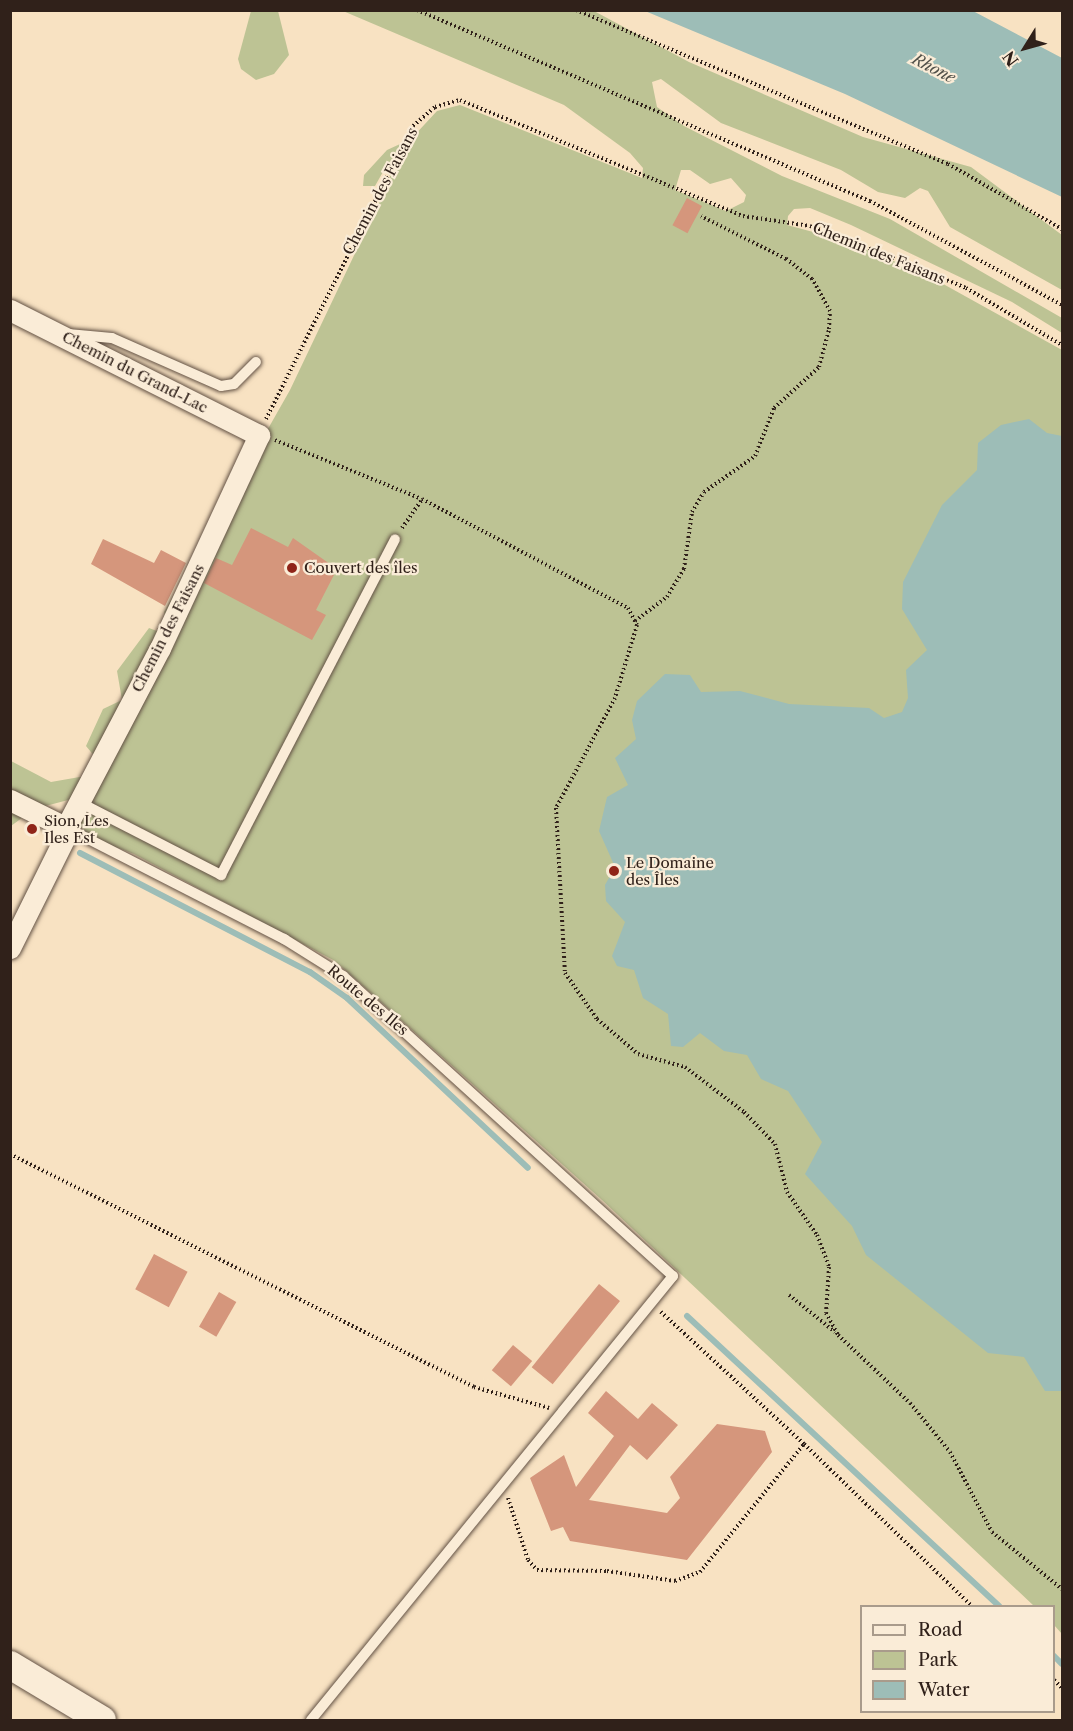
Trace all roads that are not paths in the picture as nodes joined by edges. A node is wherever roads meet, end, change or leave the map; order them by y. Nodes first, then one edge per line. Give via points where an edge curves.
1 (10, 310) edge
2 (59, 334) junction
3 (256, 362) dead end
4 (259, 435) joint
5 (395, 539) road end
6 (10, 800) edge
7 (79, 802) junction
8 (67, 828) junction
9 (10, 948) edge
10 (10, 1665) edge
11 (102, 1720) edge
12 (311, 1720) edge

1 - 2 street, Chemin du Grand-Lac
2 - 3 lane via 112,338 221,386 234,384
2 - 4 street, Chemin du Grand-Lac
4 - 7 street, Chemin des Faisans via 160,648
5 - 7 lane via 221,875
6 - 8 street, Route des Iles
7 - 8 street, Chemin des Faisans
8 - 9 street, Chemin des Faisans
8 - 12 lane, Route des Iles via 284,939 343,976 673,1276 505,1489
10 - 11 street

